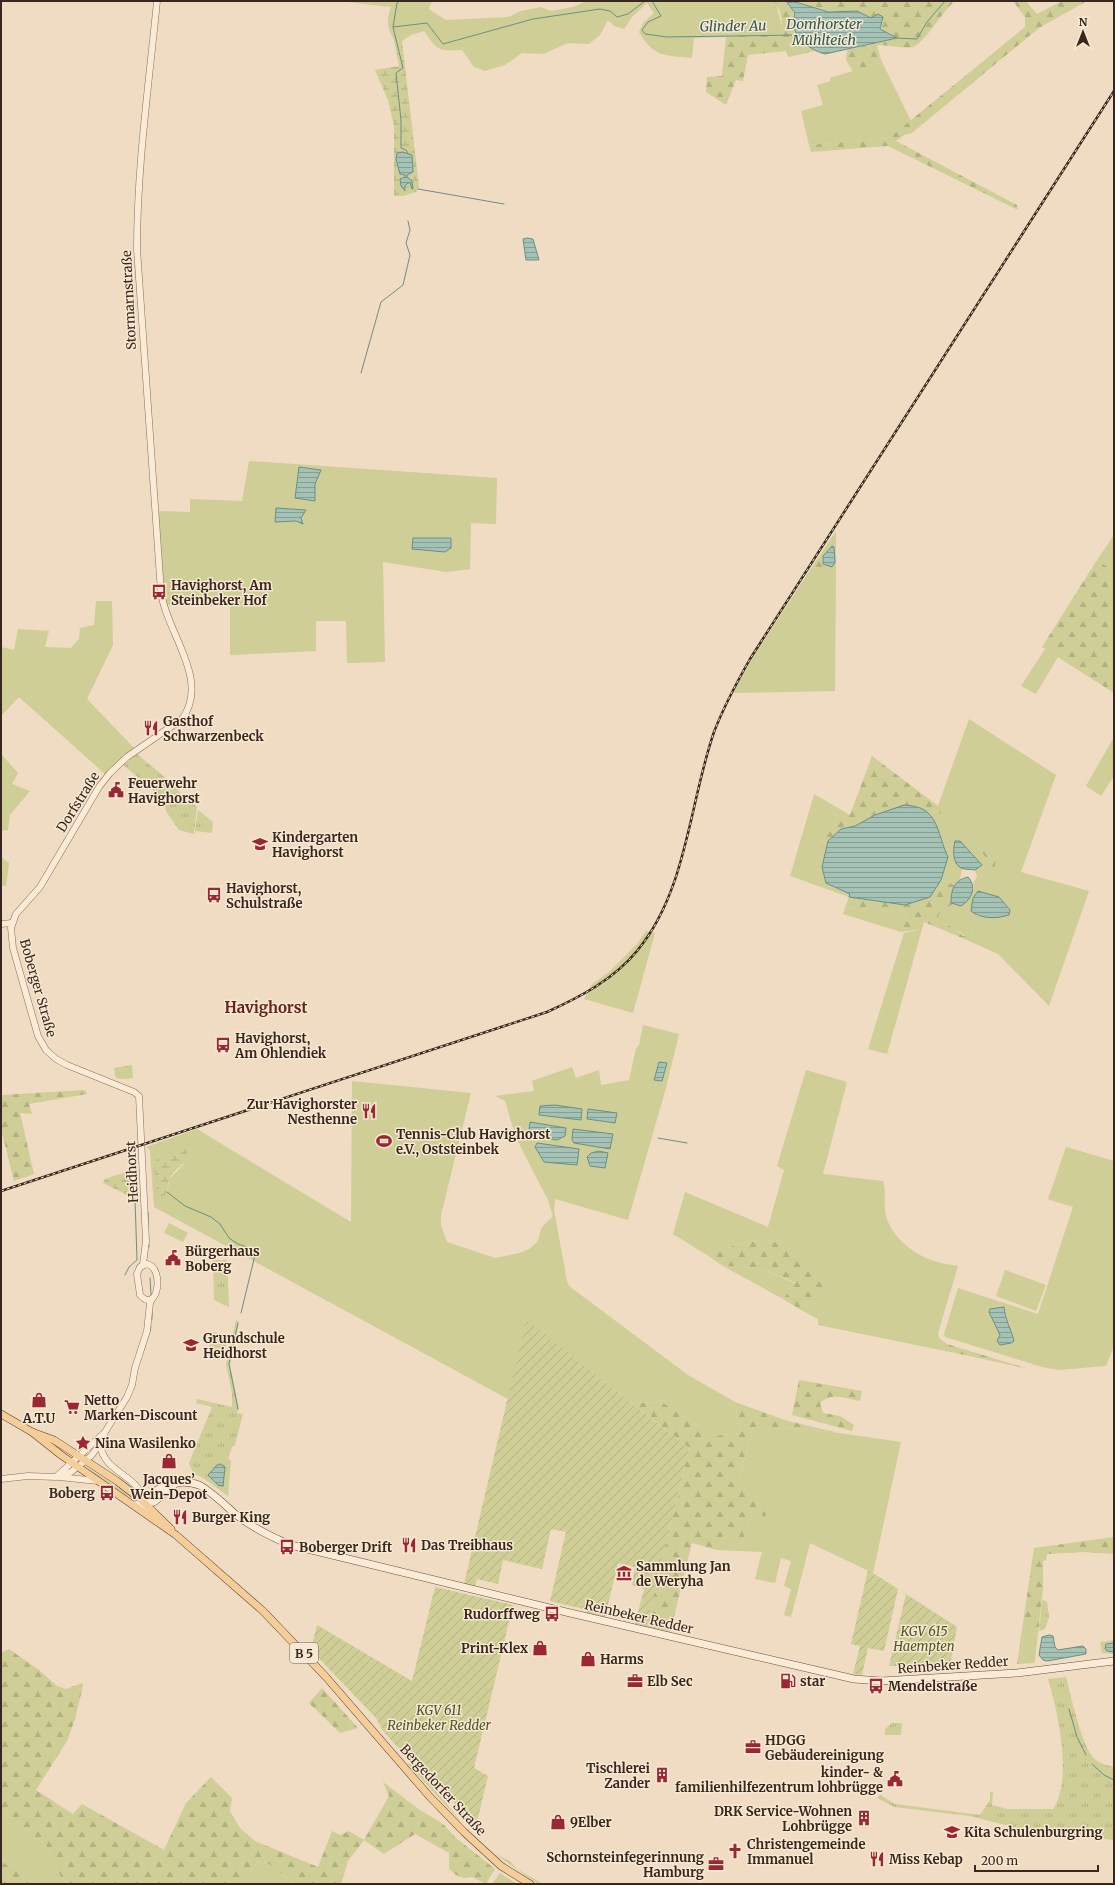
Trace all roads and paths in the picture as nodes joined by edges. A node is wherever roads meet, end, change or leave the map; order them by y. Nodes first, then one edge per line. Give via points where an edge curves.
1 (157, 1) edge
2 (162, 598) joint
3 (40, 887) joint
4 (12, 923) junction
5 (1, 924) edge
6 (137, 1093) joint
7 (146, 1250) junction
8 (143, 1264) junction
9 (150, 1265) junction
10 (143, 1298) junction
11 (152, 1299) junction
12 (149, 1313) junction
13 (1, 1414) edge
14 (32, 1432) junction
15 (106, 1432) junction
16 (100, 1444) junction
17 (60, 1455) junction
18 (82, 1458) junction
19 (74, 1465) junction
20 (62, 1471) junction
21 (56, 1477) junction
22 (1, 1478) edge
23 (98, 1481) junction
24 (146, 1504) junction
25 (134, 1506) junction
26 (146, 1514) junction
27 (176, 1535) junction
28 (1114, 1661) edge
29 (530, 1884) edge

1 - 2 street, Stormarnstraße via 141,142 137,249
2 - 3 street, Dorfstraße via 167,618 191,678 191,696 186,712 176,724 127,757 106,777
3 - 4 street, Boberger Straße via 17,912
4 - 5 street
4 - 6 street, Boberger Straße via 13,948 38,1036 44,1046 62,1063
6 - 7 street, Heidhorst via 140,1099
7 - 8 street, Heidhorst
7 - 9 street, Heidhorst
8 - 9 street
8 - 10 street, Heidhorst via 137,1274 139,1293
9 - 11 street, Heidhorst via 155,1269 158,1291
10 - 11 street
10 - 12 street, Heidhorst
11 - 12 street, Heidhorst
12 - 15 street, Heidhorst via 147,1331 132,1385
13 - 14 main road, Bergedorfer Straße / B 5
14 - 17 main road, Bergedorfer Straße / B 5
14 - 18 main road, Bergedorfer Straße / B 5 via 54,1440
15 - 16 street, Heidhorst
15 - 18 street, Heidhorst
16 - 18 street, Heidhorst via 91,1456
16 - 24 street via 108,1463 136,1484
17 - 19 main road, Bergedorfer Straße / B 5
17 - 20 street
18 - 19 street, Heidhorst
18 - 24 main road, Bergedorfer Straße / B 5
19 - 20 street
19 - 21 street via 71,1472
19 - 23 main road, Bergedorfer Straße / B 5
20 - 21 street
21 - 22 street
21 - 23 street
23 - 25 main road, Bergedorfer Straße / B 5
24 - 25 main road, Reinbeker Redder
24 - 26 main road
24 - 27 main road, Bergedorfer Straße / B 5
24 - 28 main road, Reinbeker Redder via 154,1502 180,1482 200,1486 247,1523 291,1545 848,1678 885,1681 1017,1673
25 - 26 main road, Bergedorfer Straße / B 5
26 - 27 main road, Bergedorfer Straße / B 5
27 - 29 main road, Bergedorfer Straße / B 5 via 263,1611 326,1677 430,1797 464,1832 501,1866

